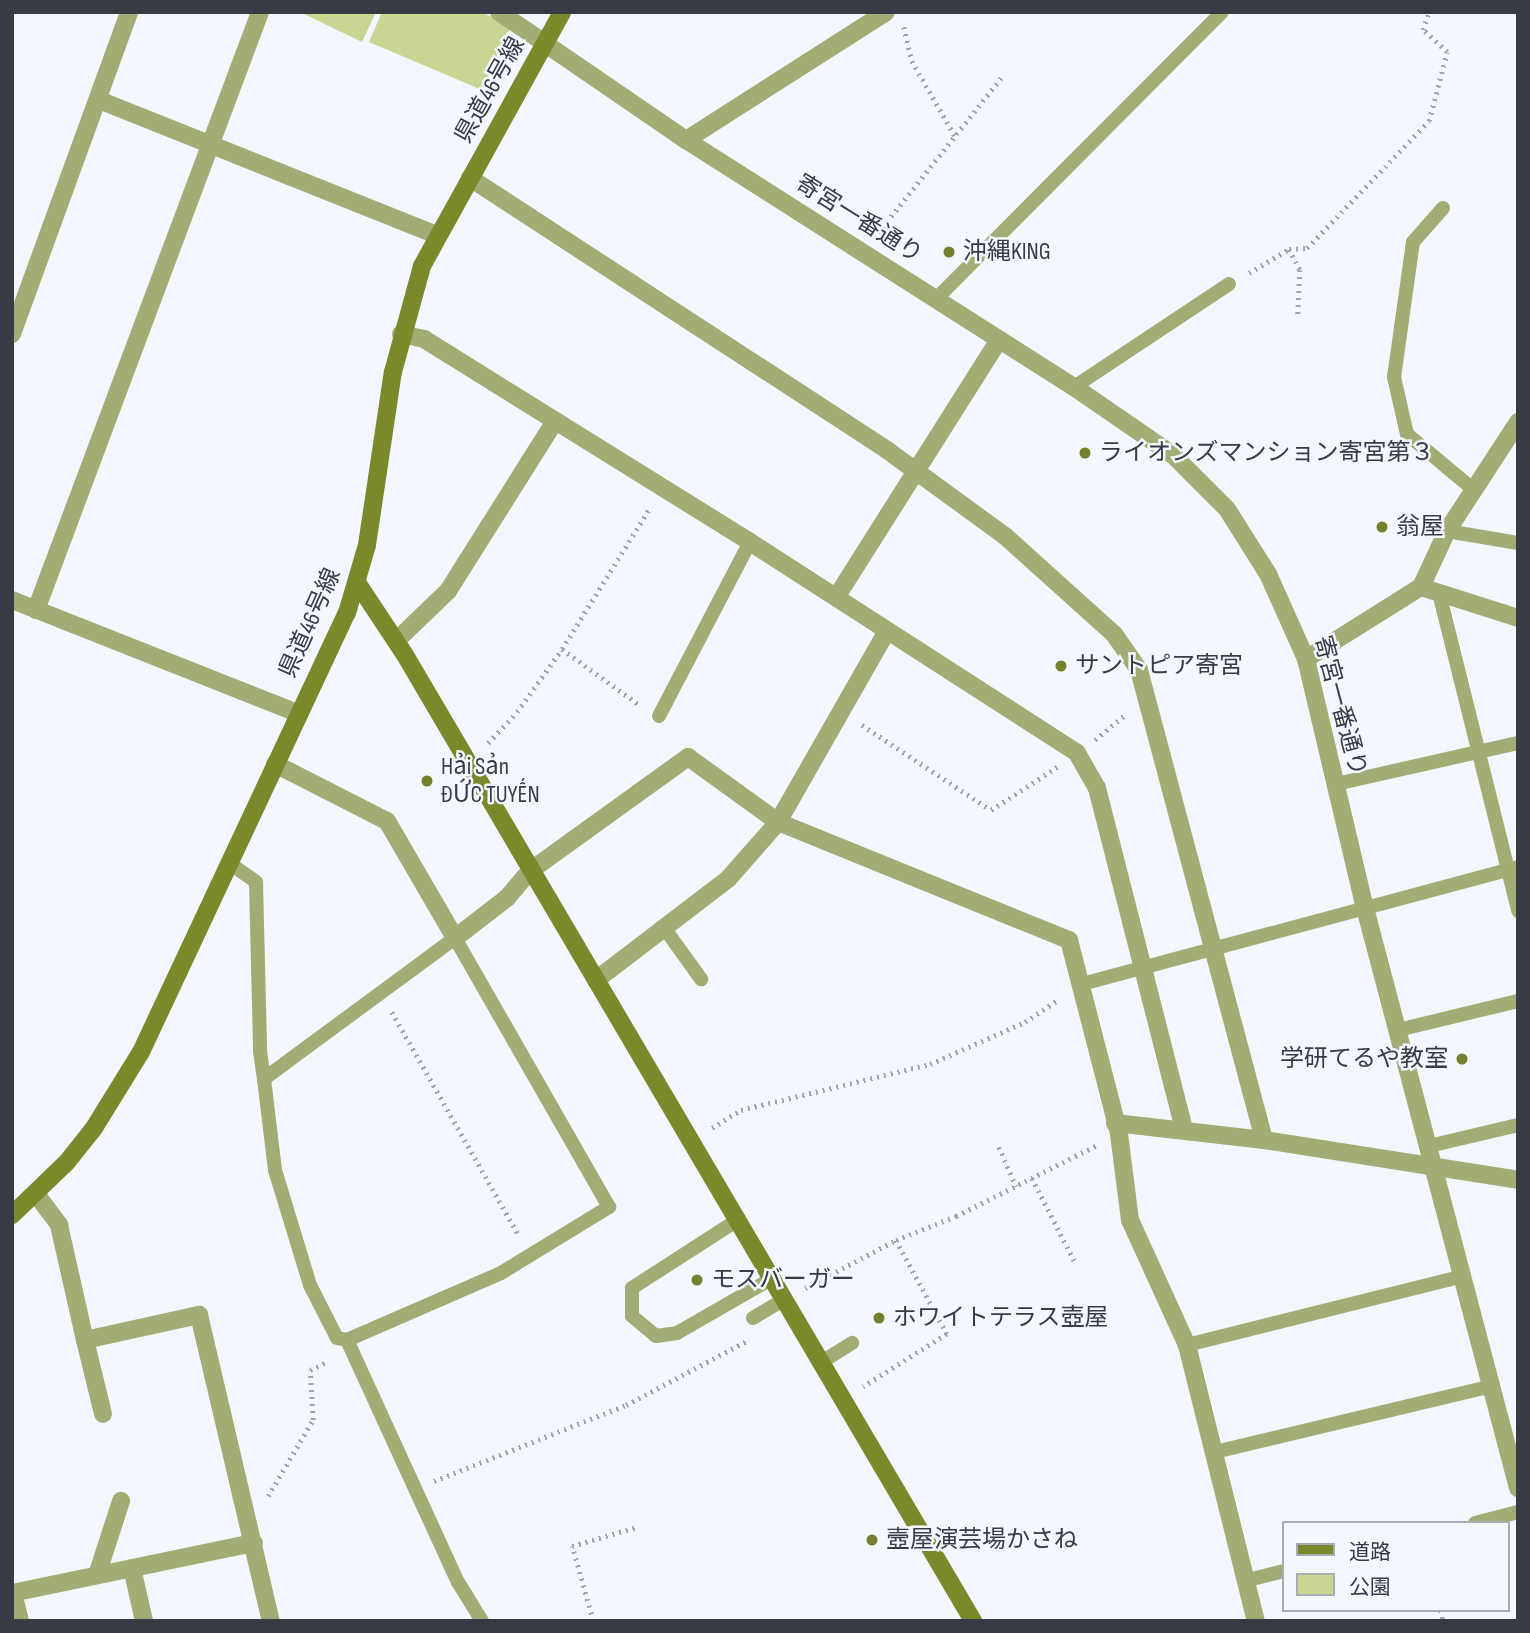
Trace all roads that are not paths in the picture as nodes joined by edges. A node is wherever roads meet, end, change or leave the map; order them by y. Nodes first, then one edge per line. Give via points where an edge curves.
1 (129, 12) edge
2 (260, 12) edge
3 (499, 12) edge
4 (554, 12) edge
5 (562, 12) edge
6 (1222, 12) edge
7 (894, 16) edge
8 (545, 41) junction
9 (99, 100) junction
10 (687, 140) junction
11 (210, 143) junction
12 (470, 178) junction
13 (1443, 208) dead end
14 (437, 235) junction
15 (1230, 284) road end
16 (937, 298) junction
17 (12, 334) edge
18 (401, 334) junction
19 (999, 341) junction
20 (1074, 387) junction
21 (555, 421) junction
22 (1516, 426) edge
23 (914, 470) junction
24 (1474, 490) junction
25 (1447, 531) junction
26 (750, 542) junction
27 (1518, 542) edge
28 (358, 584) junction
29 (1421, 587) junction
30 (1439, 593) junction
31 (837, 596) junction
32 (12, 600) edge
33 (36, 610) junction
34 (1518, 618) edge
35 (887, 631) junction
36 (396, 641) junction
37 (1306, 659) junction
38 (298, 713) junction
39 (659, 716) road end
40 (1518, 743) edge
41 (1478, 752) junction
42 (275, 764) junction
43 (1336, 784) junction
44 (778, 822) junction
45 (232, 865) junction
46 (1513, 868) edge
47 (530, 871) junction
48 (1365, 908) junction
49 (1518, 911) edge
50 (665, 929) junction
51 (455, 938) junction
52 (1213, 948) junction
53 (1143, 968) junction
54 (701, 979) dead end
55 (596, 980) junction
56 (1082, 984) junction
57 (1518, 1001) edge
58 (1398, 1030) junction
59 (264, 1079) junction
60 (1518, 1125) edge
61 (1117, 1128) junction
62 (1184, 1130) junction
63 (1264, 1140) junction
64 (1429, 1146) junction
65 (1436, 1170) junction
66 (1518, 1180) edge
67 (36, 1194) junction
68 (12, 1215) edge
69 (736, 1221) junction
70 (1464, 1276) junction
71 (771, 1279) junction
72 (783, 1300) junction
73 (753, 1318) dead end
74 (85, 1340) junction
75 (852, 1343) dead end
76 (350, 1345) junction
77 (1187, 1345) junction
78 (820, 1363) junction
79 (1492, 1386) junction
80 (103, 1414) dead end
81 (1215, 1452) junction
82 (1518, 1488) edge
83 (121, 1501) dead end
84 (1518, 1512) edge
85 (1483, 1521) edge
86 (254, 1543) junction
87 (132, 1568) junction
88 (1282, 1572) edge
89 (97, 1575) junction
90 (1248, 1580) junction
91 (13, 1593) edge
92 (20, 1621) edge
93 (144, 1621) edge
94 (271, 1621) edge
95 (482, 1621) edge
96 (973, 1621) edge
97 (1256, 1621) edge

1 - 9 street
2 - 11 street
3 - 8 street, 寄宮一番通り
4 - 8 main road
5 - 8 main road, 県道46号線
6 - 16 lane
7 - 10 street
8 - 10 street, 寄宮一番通り
8 - 12 main road, 県道46号線
9 - 11 street
9 - 17 street
10 - 16 street, 寄宮一番通り
11 - 14 street
11 - 33 street
12 - 14 main road, 県道46号線
12 - 23 street
13 - 24 lane via 1413,242 1394,377 1406,434
14 - 18 main road, 県道46号線
15 - 20 lane
16 - 19 street, 寄宮一番通り
18 - 21 street via 424,339
18 - 28 main road, 県道46号線
19 - 20 street, 寄宮一番通り
19 - 23 street
20 - 37 street, 寄宮一番通り via 1172,455 1227,509 1268,574
21 - 26 street
21 - 36 street via 448,592
22 - 24 street
23 - 31 street
23 - 52 street via 1005,536 1114,634 1139,670
24 - 25 street
25 - 27 lane
25 - 29 street
26 - 31 street
26 - 39 lane
28 - 36 main road
28 - 38 main road, 県道46号線
29 - 30 street
29 - 37 street
30 - 34 street
30 - 41 lane
31 - 35 street
32 - 33 street
33 - 38 street
35 - 44 street
35 - 53 street via 1077,753 1097,788
36 - 47 main road
37 - 43 street, 寄宮一番通り
38 - 42 main road, 県道46号線
40 - 41 lane
41 - 43 lane
41 - 46 lane
42 - 45 main road, 県道46号線
42 - 51 street via 387,821
43 - 48 street, 寄宮一番通り
44 - 47 street via 688,757
44 - 50 street via 728,879
44 - 56 street via 1069,940
45 - 59 lane via 256,882
45 - 67 main road, 県道46号線 via 118,1091 94,1128
46 - 48 lane
46 - 49 lane
47 - 51 street via 508,898
47 - 55 main road
48 - 52 lane
48 - 58 street, 寄宮一番通り
50 - 54 lane
50 - 55 street
51 - 59 lane
51 - 76 lane via 610,1207 530,1255
52 - 53 lane
52 - 63 street
53 - 56 lane
53 - 62 street
55 - 69 main road
56 - 61 street
57 - 58 lane
58 - 64 street, 寄宮一番通り
59 - 76 lane via 275,1170 288,1223 327,1322 337,1338
60 - 64 lane
61 - 62 street
61 - 77 street via 1130,1220
62 - 63 street
63 - 65 street
64 - 65 street, 寄宮一番通り
65 - 66 street
65 - 70 street, 寄宮一番通り
67 - 68 main road, 県道46号線
67 - 74 street via 59,1224
69 - 71 main road
69 - 71 lane via 632,1288 632,1316 656,1336 677,1333
70 - 77 lane
70 - 79 street, 寄宮一番通り
71 - 72 main road
72 - 73 lane
72 - 78 main road
74 - 80 street
74 - 86 street via 199,1315
75 - 78 lane
76 - 95 lane via 458,1582
77 - 81 street
78 - 96 main road
79 - 81 lane
79 - 82 street, 寄宮一番通り
81 - 90 street
83 - 89 street
84 - 85 lane
86 - 87 street
86 - 94 street
87 - 89 street
87 - 93 street
88 - 90 lane
89 - 91 street
90 - 97 street
91 - 92 street

